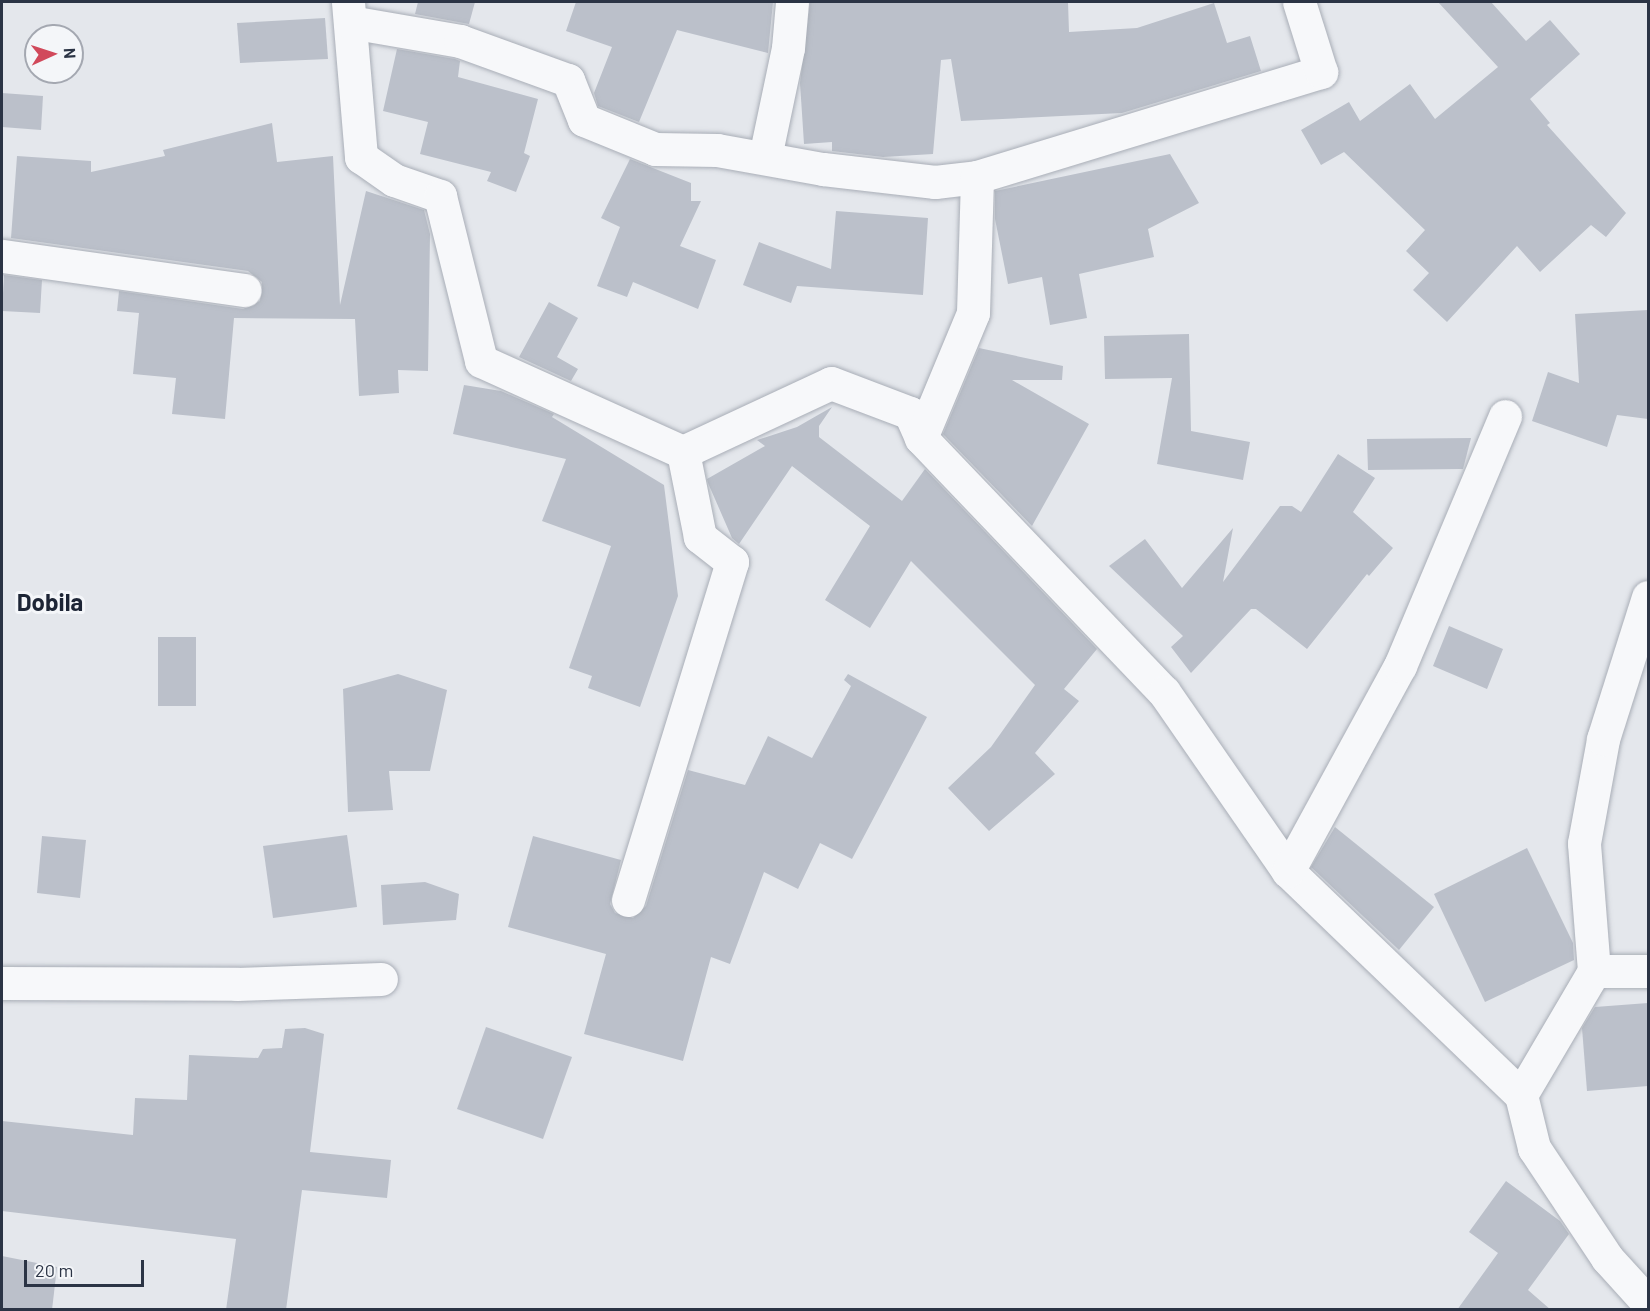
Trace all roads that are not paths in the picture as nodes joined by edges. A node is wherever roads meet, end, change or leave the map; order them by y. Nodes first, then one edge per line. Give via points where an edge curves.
1 (792, 2) edge
2 (1299, 2) edge
3 (349, 12) edge
4 (765, 157) junction
5 (977, 177) junction
6 (2, 256) edge
7 (245, 290) dead end
8 (1505, 416) dead end
9 (921, 438) junction
10 (683, 452) junction
11 (1648, 597) edge
12 (1288, 871) junction
13 (628, 900) dead end
14 (1648, 970) edge
15 (1594, 971) junction
16 (381, 979) dead end
17 (2, 983) edge
18 (1521, 1095) junction
19 (1648, 1303) edge

1 - 4 street via 788,48
2 - 5 street via 1321,72
3 - 4 street via 460,41 568,80 584,120 656,149 717,150
3 - 10 street via 361,158 394,180 440,196 481,361
4 - 5 street via 823,169 935,182
5 - 9 street via 973,313
6 - 7 street
8 - 12 street via 1401,666
9 - 10 street via 910,413 831,384
9 - 12 street via 1164,692
10 - 13 street via 700,537 732,562
11 - 15 street via 1603,739 1584,843
12 - 18 street
14 - 15 street
15 - 18 street
16 - 17 street via 237,984
18 - 19 street via 1534,1148 1607,1258

